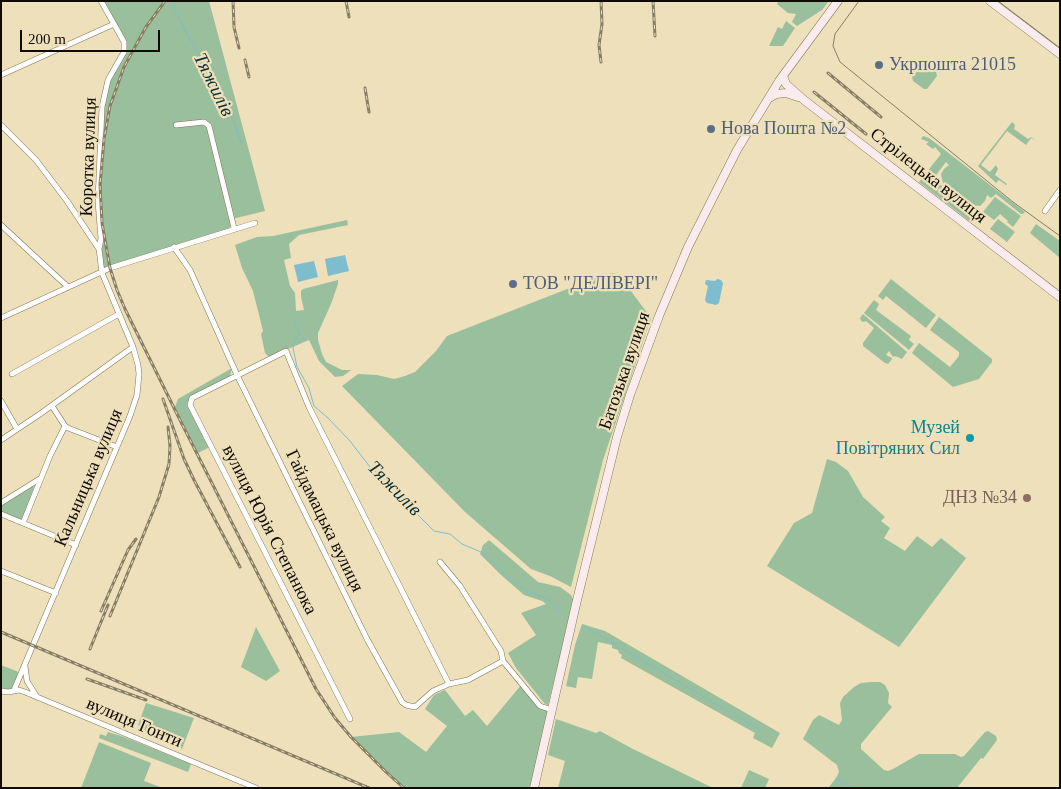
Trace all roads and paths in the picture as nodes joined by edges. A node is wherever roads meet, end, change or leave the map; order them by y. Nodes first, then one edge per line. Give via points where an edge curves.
1 (101, 1) edge
2 (838, 1) edge
3 (990, 1) edge
4 (114, 24) junction
5 (1060, 54) edge
6 (1, 75) edge
7 (783, 76) junction
8 (769, 98) junction
9 (804, 100) junction
10 (1, 125) edge
11 (176, 125) dead end
12 (1060, 190) edge
13 (1045, 211) dead end
14 (255, 223) dead end
15 (1, 225) edge
16 (234, 228) junction
17 (174, 248) junction
18 (99, 249) junction
19 (102, 273) junction
20 (68, 287) junction
21 (1060, 297) edge
22 (119, 314) junction
23 (1, 318) edge
24 (133, 347) junction
25 (12, 374) dead end
26 (237, 375) junction
27 (1, 401) edge
28 (52, 406) junction
29 (65, 426) junction
30 (17, 429) junction
31 (1, 440) edge
32 (117, 447) junction
33 (41, 478) junction
34 (1, 503) edge
35 (1, 514) edge
36 (23, 524) junction
37 (76, 545) junction
38 (440, 562) dead end
39 (1, 571) edge
40 (56, 593) junction
41 (503, 661) junction
42 (26, 662) junction
43 (449, 684) junction
44 (14, 690) junction
45 (1, 691) edge
46 (38, 697) junction
47 (552, 710) junction
48 (350, 719) dead end
49 (256, 788) edge
50 (534, 788) edge

1 - 4 street
2 - 7 street, Батозька вулиця
3 - 5 street
4 - 6 street
4 - 18 street, Коротка вулиця via 125,47 108,80 102,107
7 - 8 street, Батозька вулиця
7 - 9 street, Стрілецька вулиця via 786,84
8 - 9 street via 786,93
8 - 47 street, Батозька вулиця via 688,247 630,395 617,437
9 - 21 street, Стрілецька вулиця
10 - 18 street via 36,160
11 - 16 street via 204,122 209,126
12 - 13 street
14 - 16 street
15 - 20 street
16 - 17 street
17 - 19 street
17 - 26 street, Гайдамацька вулиця via 190,270
18 - 19 street, Коротка вулиця
19 - 20 street
19 - 22 street, Кальницька вулиця
20 - 23 street
22 - 24 street, Кальницька вулиця
22 - 25 street
24 - 28 street
24 - 32 street, Кальницька вулиця via 138,365 138,389
26 - 43 street, Гайдамацька вулиця via 399,698 414,707 429,694
26 - 43 street, вулиця Юрія Степанюка via 286,351 308,407
26 - 48 street, вулиця Юрія Степанюка via 192,398 190,405
27 - 30 street
28 - 29 street
28 - 30 street
29 - 32 street
29 - 33 street
30 - 31 street
32 - 37 street, Кальницька вулиця
33 - 34 street
33 - 36 street
35 - 36 street
36 - 37 street
37 - 40 street, Кальницька вулиця
38 - 41 street via 476,610 502,651
39 - 40 street
40 - 42 street, Кальницька вулиця
41 - 43 street, Гайдамацька вулиця via 468,680
41 - 47 street via 540,706
42 - 44 street, Кальницька вулиця
42 - 46 street via 25,676
44 - 45 street, вулиця Гонти
44 - 46 street, вулиця Гонти
46 - 49 street, вулиця Гонти
47 - 50 street, Батозька вулиця

